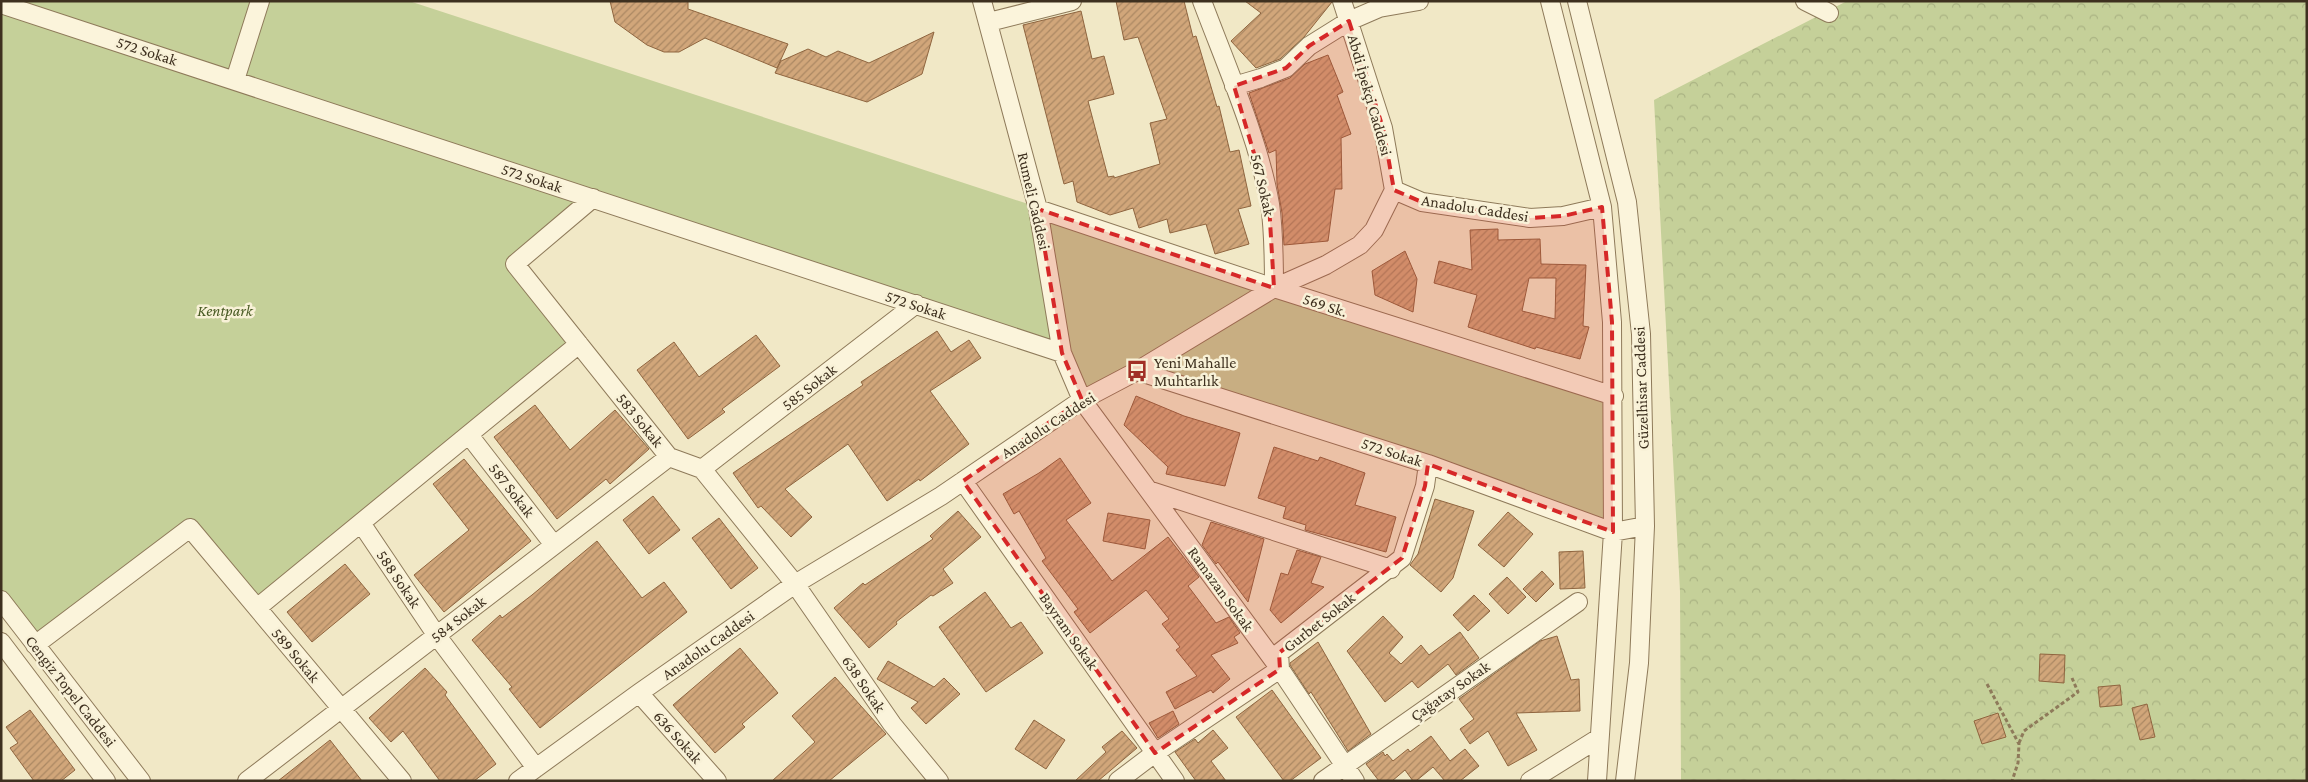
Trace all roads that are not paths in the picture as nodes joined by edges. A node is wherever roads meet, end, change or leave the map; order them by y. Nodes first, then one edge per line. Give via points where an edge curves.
1 (260, 1) edge
2 (982, 1) edge
3 (1072, 1) edge
4 (1202, 1) edge
5 (1342, 1) edge
6 (1419, 1) edge
7 (1550, 1) edge
8 (1577, 1) edge
9 (1805, 1) edge
10 (1, 4) edge
11 (1829, 12) dead end
12 (1349, 21) junction
13 (989, 22) junction
14 (235, 80) junction
15 (1234, 86) junction
16 (1394, 190) junction
17 (593, 198) junction
18 (1602, 207) junction
19 (1038, 209) junction
20 (1274, 288) junction
21 (916, 304) junction
22 (579, 344) junction
23 (1062, 353) junction
24 (1137, 371) junction
25 (1614, 396) junction
26 (1082, 400) junction
27 (469, 435) junction
28 (669, 457) junction
29 (1428, 464) junction
30 (702, 469) junction
31 (963, 481) junction
32 (1148, 490) junction
33 (361, 523) junction
34 (1645, 526) junction
35 (1613, 532) junction
36 (554, 545) junction
37 (1391, 569) junction
38 (795, 584) junction
39 (1, 600) edge
40 (1578, 602) dead end
41 (257, 608) junction
42 (436, 636) junction
43 (1, 642) edge
44 (35, 644) junction
45 (1280, 669) junction
46 (639, 692) junction
47 (342, 709) junction
48 (1599, 738) junction
49 (1155, 753) junction
50 (1343, 765) junction
51 (536, 768) junction
52 (100, 779) edge
53 (520, 780) edge
54 (141, 781) edge
55 (247, 781) edge
56 (402, 781) edge
57 (717, 781) edge
58 (939, 781) edge
59 (1118, 781) edge
60 (1175, 781) edge
61 (1323, 781) edge
62 (1355, 781) edge
63 (1530, 781) edge
64 (1597, 781) edge
65 (1625, 781) edge

1 - 14 street
2 - 13 street, Rumeli Caddesi
3 - 13 street
4 - 15 street, 567 Sokak
5 - 12 street, Abdi İpekçi Caddesi
6 - 12 street via 1380,8
7 - 18 street, Güzelhisar Caddesi
8 - 34 street, Güzelhisar Caddesi via 1627,202 1640,334
9 - 11 street
10 - 14 street, 572 Sokak
12 - 15 street via 1309,46 1286,68
12 - 16 street, Abdi İpekçi Caddesi via 1382,128
13 - 19 street, Rumeli Caddesi
14 - 17 street, 572 Sokak
15 - 20 street, 567 Sokak via 1270,204
16 - 18 street, Anadolu Caddesi via 1422,202 1530,218 1563,216
16 - 20 street, Anadolu Caddesi via 1374,230 1360,245 1326,265
17 - 21 street, 572 Sokak
17 - 22 street, 583 Sokak via 515,264
18 - 25 street, Güzelhisar Caddesi via 1609,276
19 - 20 street, 569 Sk.
19 - 23 street, Rumeli Caddesi
20 - 24 street, Anadolu Caddesi
20 - 25 street, 569 Sk.
21 - 23 street, 572 Sokak
21 - 30 street, 585 Sokak
22 - 27 street
22 - 28 street, 583 Sokak
23 - 26 street, Rumeli Caddesi
24 - 26 street, Anadolu Caddesi
24 - 29 street, 572 Sokak
25 - 35 street, Güzelhisar Caddesi
26 - 31 street, Anadolu Caddesi
26 - 32 street, Ramazan Sokak
27 - 33 street
27 - 36 street, 587 Sokak
28 - 30 street, 583 Sokak
28 - 36 street, 584 Sokak
29 - 35 street, 572 Sokak
29 - 37 street, Gurbet Sokak via 1425,486 1402,558
30 - 38 street
31 - 38 street, Anadolu Caddesi
31 - 49 street, Bayram Sokak
32 - 37 street
32 - 45 street, Ramazan Sokak
33 - 41 street
33 - 42 street, 588 Sokak
34 - 35 street
34 - 65 street, Güzelhisar Caddesi via 1639,663
35 - 48 street, Güzelhisar Caddesi
36 - 42 street, 584 Sokak
37 - 45 street, Gurbet Sokak via 1357,591 1279,653
38 - 46 street, Anadolu Caddesi
38 - 58 street, 638 Sokak via 892,724
39 - 44 street, Cengiz Topel Caddesi
40 - 50 street, Çağatay Sokak
41 - 44 street, 589 Sokak via 190,528
41 - 47 street, 589 Sokak
42 - 47 street, 584 Sokak
42 - 51 street, 588 Sokak
43 - 52 street, Cengiz Topel Caddesi
44 - 54 street, Cengiz Topel Caddesi
45 - 49 street, Gurbet Sokak
45 - 50 street, Ramazan Sokak
46 - 51 street, Anadolu Caddesi
46 - 57 street, 636 Sokak
47 - 55 street, 584 Sokak
47 - 56 street, 589 Sokak
48 - 63 street
48 - 64 street, Güzelhisar Caddesi
49 - 59 street, Gurbet Sokak
49 - 60 street, Bayram Sokak
50 - 61 street, Çağatay Sokak
50 - 62 street, Ramazan Sokak
51 - 53 street, Anadolu Caddesi

